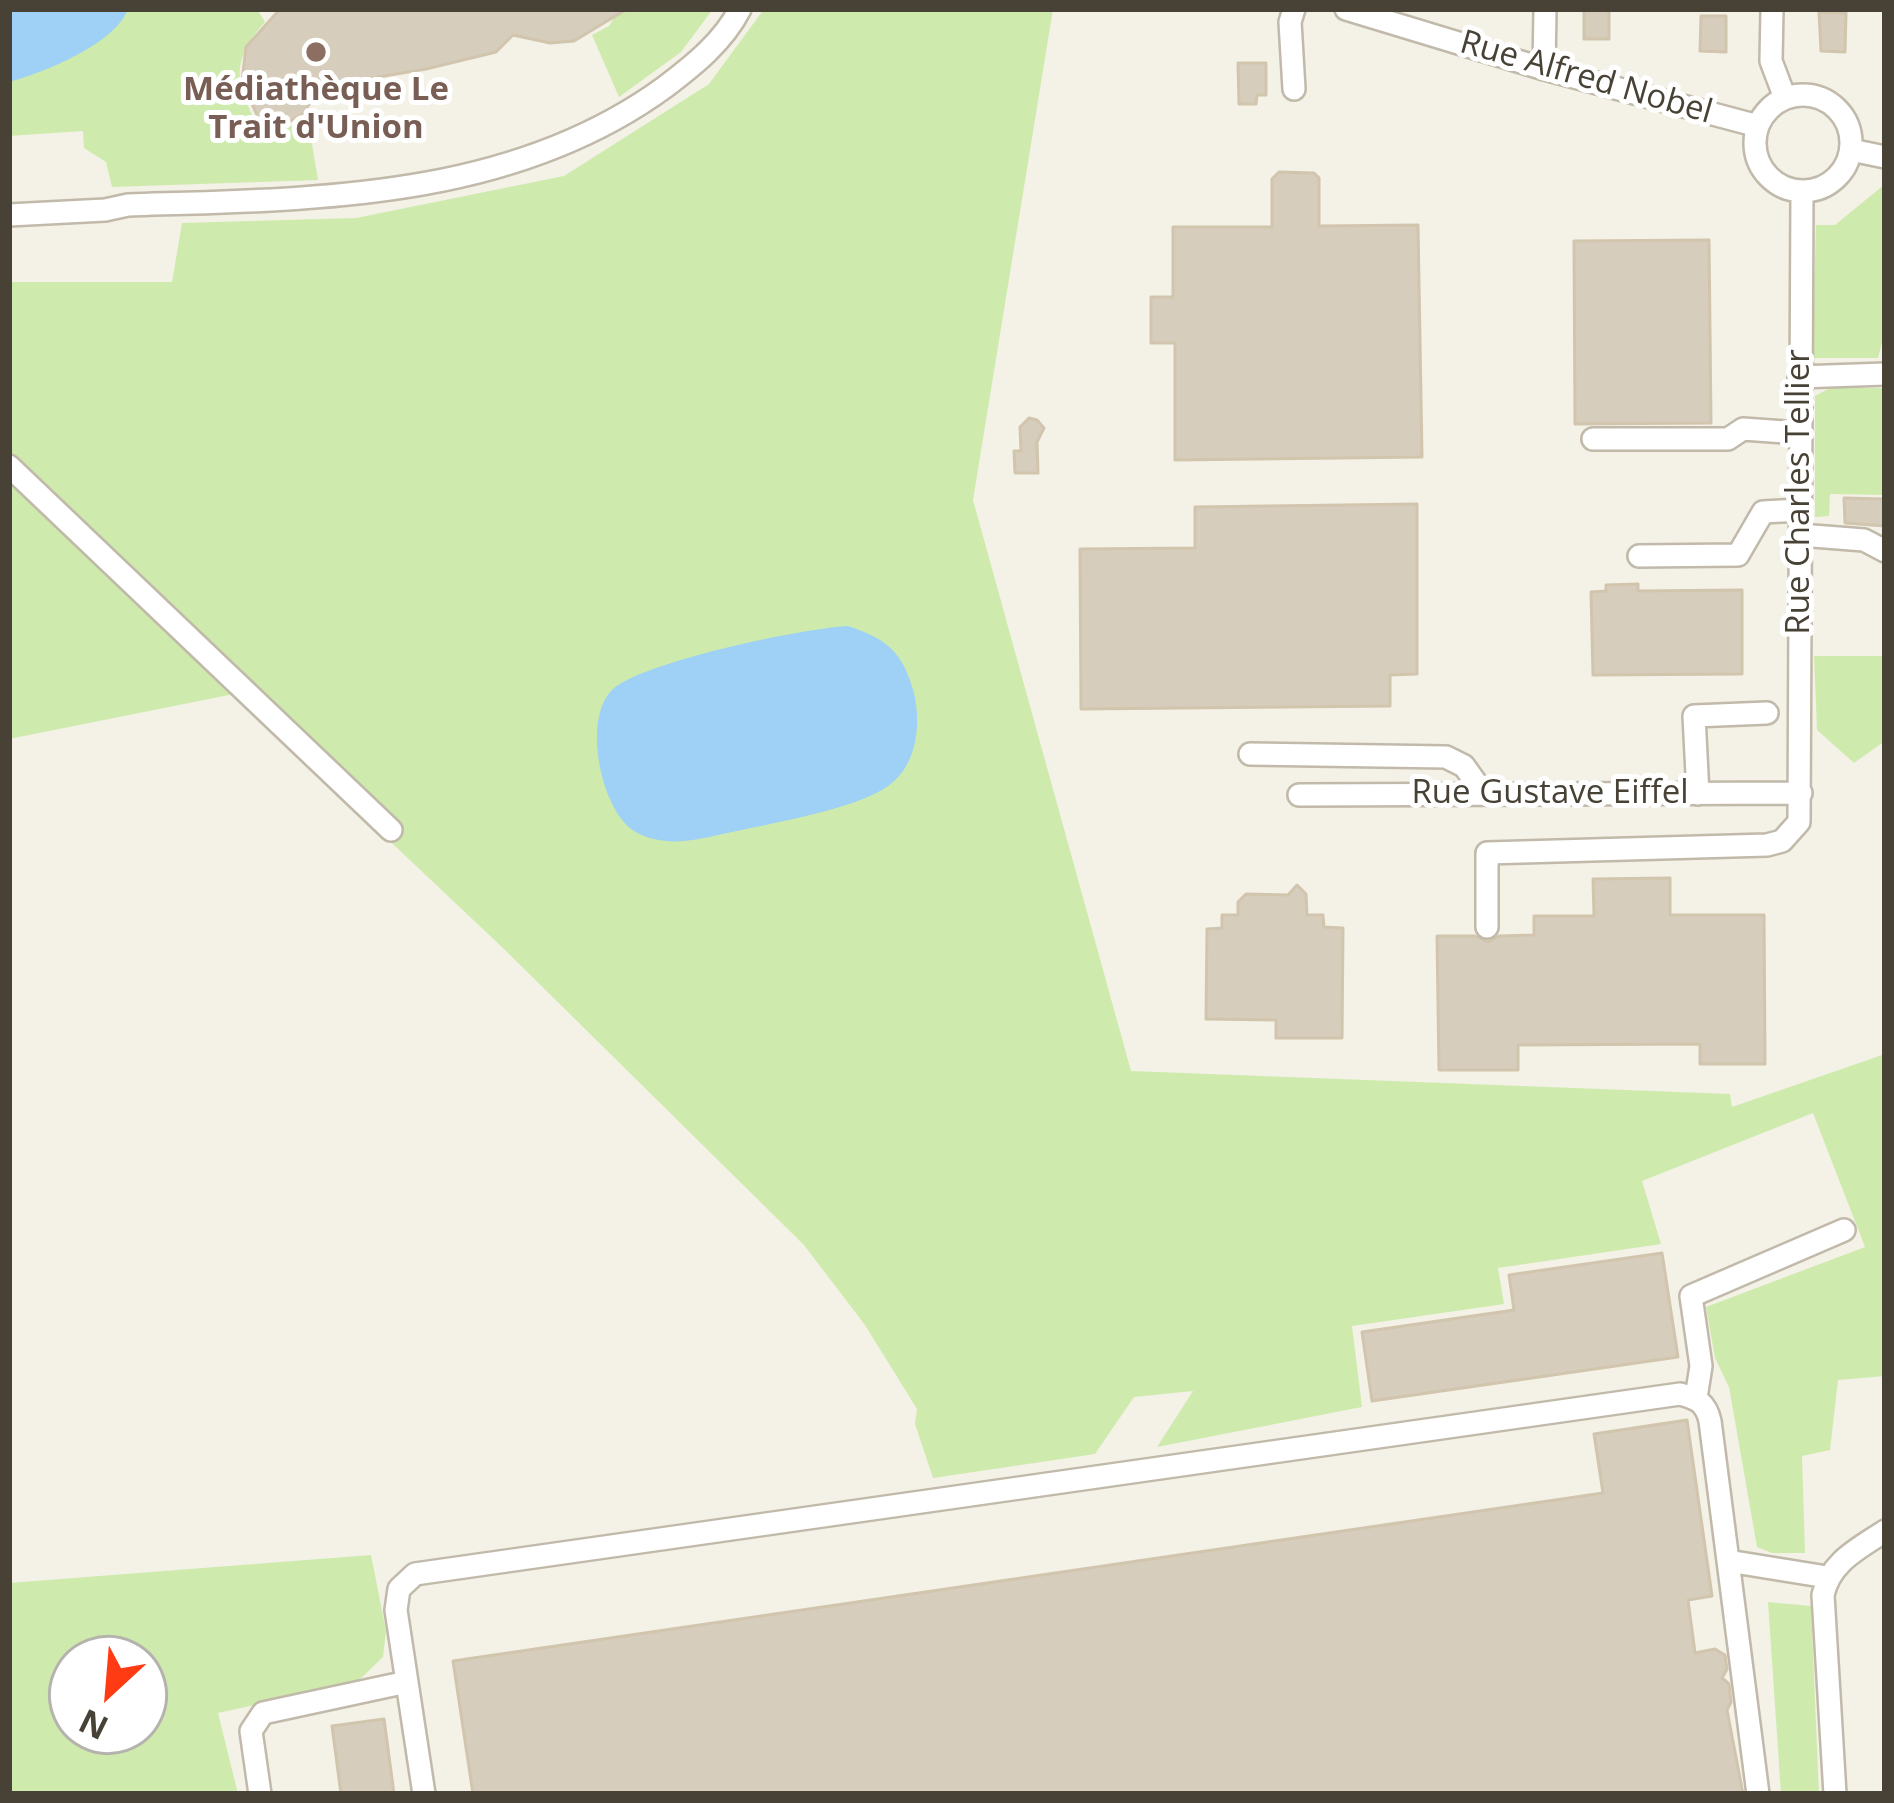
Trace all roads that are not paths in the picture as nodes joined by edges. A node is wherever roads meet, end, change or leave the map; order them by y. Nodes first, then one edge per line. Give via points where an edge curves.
1 (740, 9) edge
2 (1294, 9) edge
3 (1346, 9) edge
4 (1545, 9) edge
5 (1772, 9) edge
6 (1544, 69) junction
7 (1294, 89) dead end
8 (1785, 98) junction
9 (1758, 126) junction
10 (1851, 150) junction
11 (1885, 158) edge
12 (1802, 191) junction
13 (9, 215) edge
14 (1885, 374) edge
15 (1799, 377) junction
16 (1799, 433) junction
17 (1593, 439) dead end
18 (9, 466) edge
19 (1800, 510) junction
20 (1800, 535) junction
21 (1885, 551) edge
22 (1639, 556) dead end
23 (1767, 713) dead end
24 (1250, 754) dead end
25 (1801, 793) junction
26 (1484, 794) junction
27 (1698, 794) junction
28 (1299, 795) dead end
29 (391, 830) dead end
30 (1487, 927) dead end
31 (1844, 1230) dead end
32 (1696, 1398) junction
33 (1885, 1531) edge
34 (1728, 1561) junction
35 (1827, 1577) junction
36 (406, 1682) junction
37 (260, 1794) edge
38 (424, 1794) edge
39 (1758, 1794) edge
40 (1835, 1794) edge

1 - 13 street via 695,64 638,107 484,171 322,199
2 - 7 street
3 - 6 street, Rue Alfred Nobel
4 - 6 street
5 - 8 street via 1771,61
6 - 9 street, Rue Alfred Nobel
8 - 9 street
8 - 10 street via 1827,101 1846,122
9 - 12 street via 1755,143 1768,176
10 - 11 street
10 - 12 street via 1828,184
12 - 15 street, Rue Charles Tellier
14 - 15 street
15 - 16 street, Rue Charles Tellier
16 - 17 street
16 - 19 street, Rue Charles Tellier
18 - 29 street
19 - 20 street, Rue Charles Tellier
19 - 22 street via 1762,512 1738,555
20 - 21 street via 1864,540
20 - 25 street, Rue Charles Tellier
23 - 27 street via 1694,716
24 - 26 street via 1446,757 1464,766
25 - 27 street, Rue Gustave Eiffel
25 - 30 street via 1794,832 1767,845 1487,854
26 - 27 street, Rue Gustave Eiffel
26 - 28 street, Rue Gustave Eiffel
31 - 32 street via 1691,1296 1701,1366
32 - 34 street via 1710,1421
32 - 36 street via 1658,1396 415,1574 399,1589 396,1610
33 - 35 street
34 - 35 street
34 - 39 street
35 - 40 street
36 - 37 street via 263,1713 251,1731
36 - 38 street

